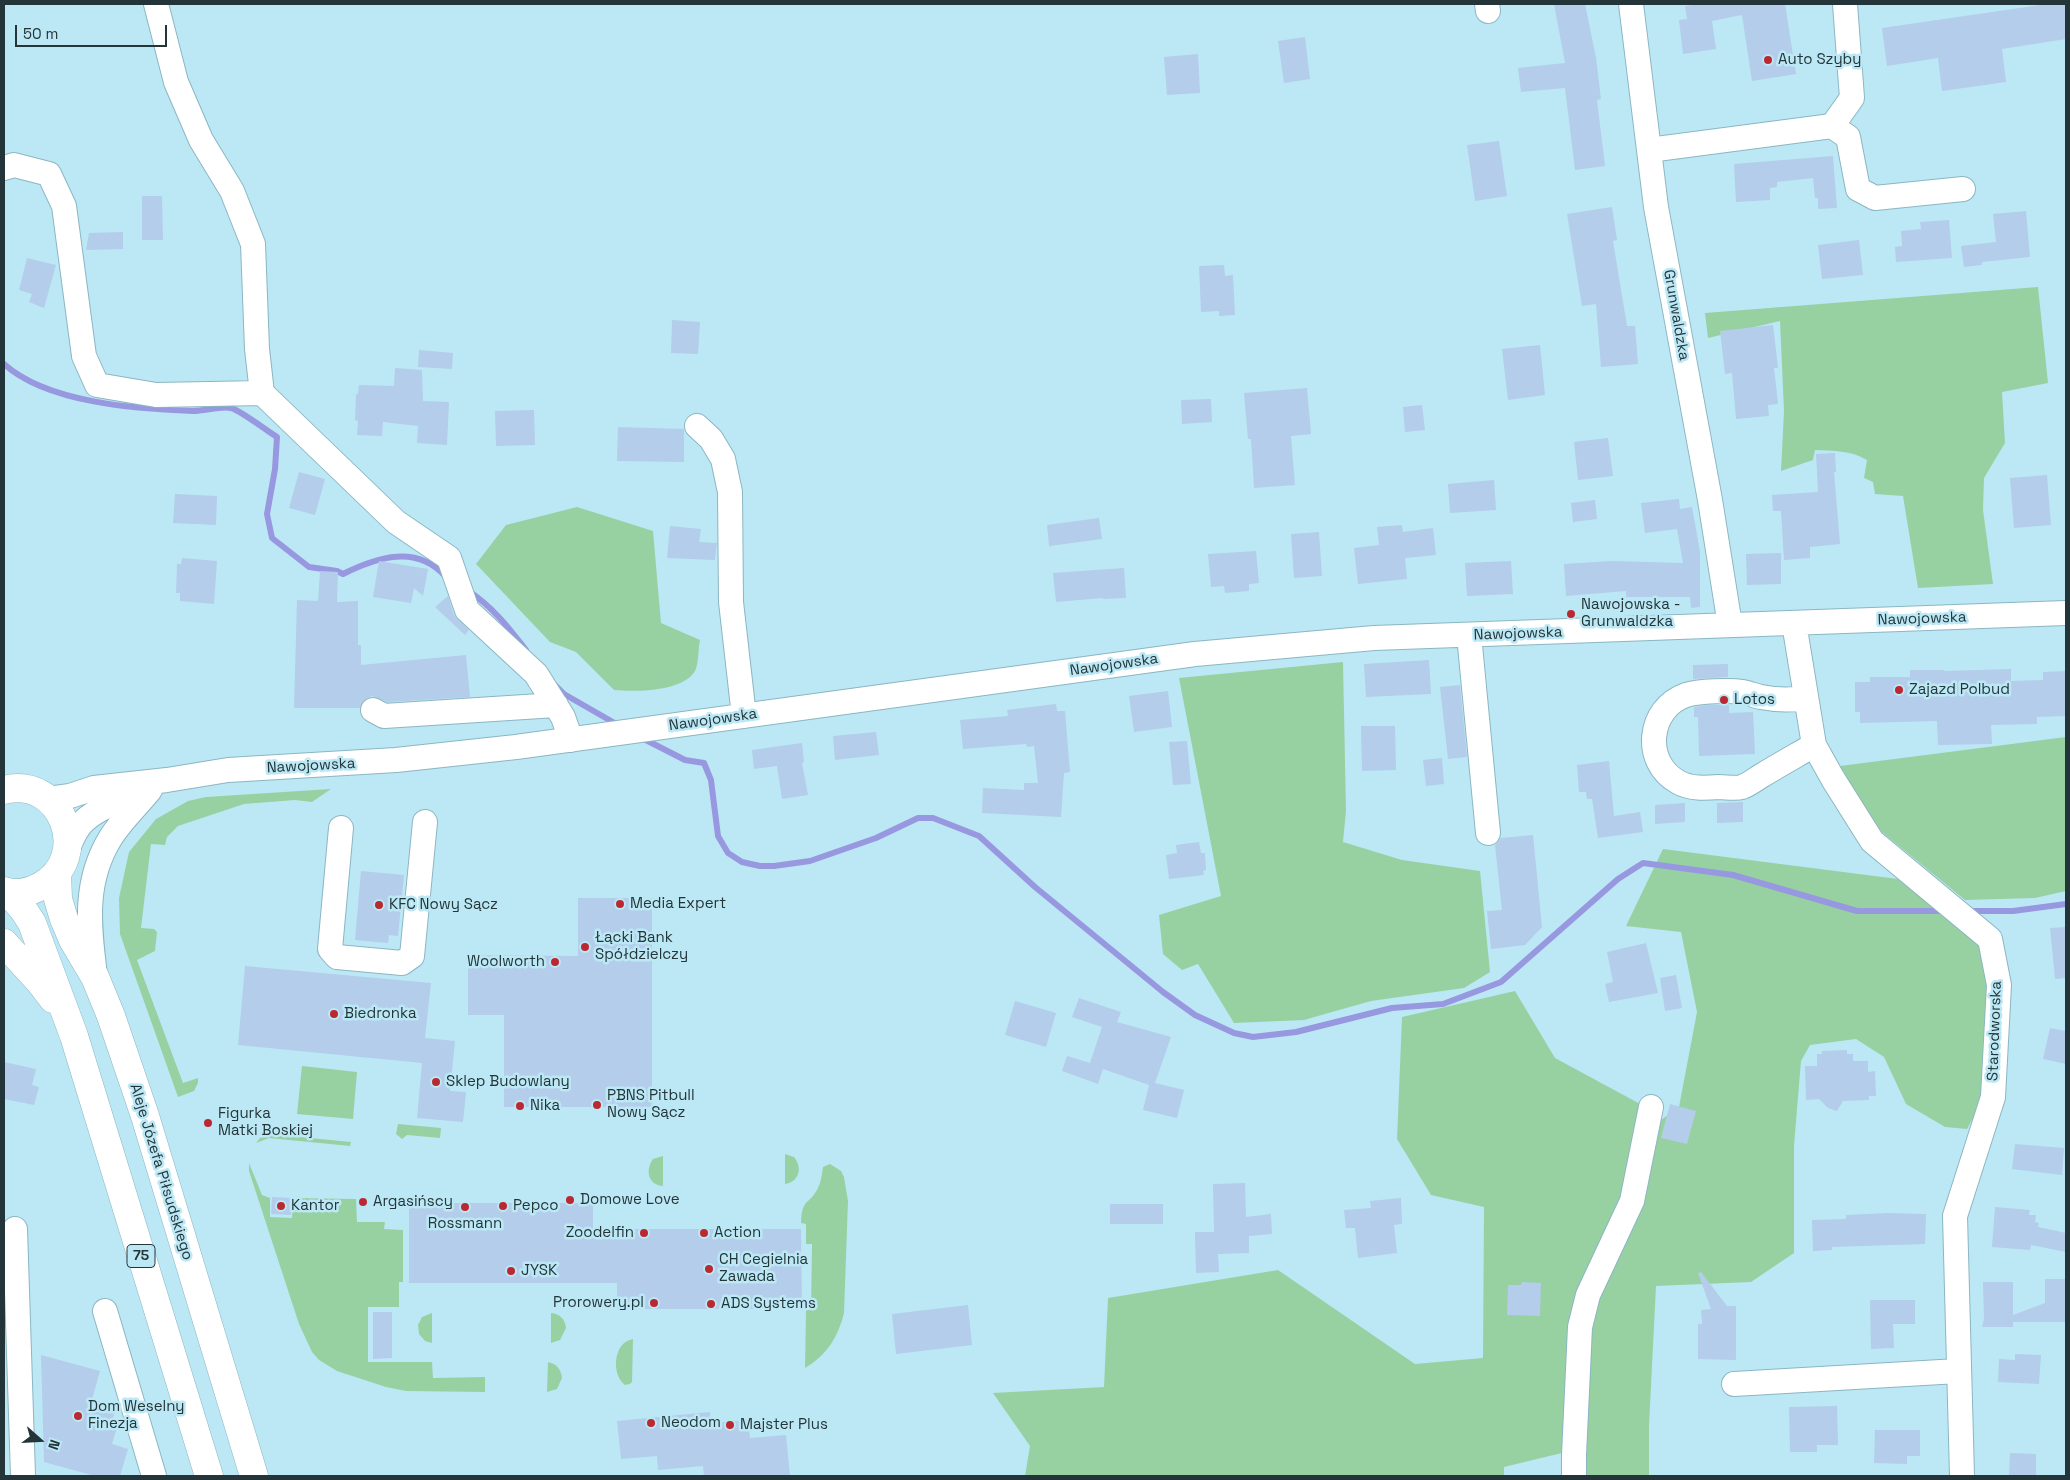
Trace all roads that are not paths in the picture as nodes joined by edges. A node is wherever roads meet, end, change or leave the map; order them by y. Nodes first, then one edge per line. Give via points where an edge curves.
1 (156, 4) edge
2 (1632, 4) edge
3 (1845, 4) edge
4 (1832, 126) junction
5 (1649, 150) junction
6 (4, 168) edge
7 (1964, 189) dead end
8 (262, 393) junction
9 (697, 426) dead end
10 (2066, 613) edge
11 (1794, 623) junction
12 (1730, 625) junction
13 (1469, 635) junction
14 (1806, 698) junction
15 (556, 705) junction
16 (373, 710) dead end
17 (744, 716) junction
18 (571, 740) junction
19 (1814, 745) junction
20 (159, 785) junction
21 (4, 790) edge
22 (48, 799) junction
23 (425, 822) dead end
24 (341, 828) dead end
25 (1488, 833) dead end
26 (68, 848) junction
27 (57, 873) junction
28 (6, 892) edge
29 (4, 943) edge
30 (95, 977) junction
31 (68, 1021) junction
32 (1651, 1107) dead end
33 (15, 1229) dead end
34 (105, 1312) dead end
35 (1958, 1371) junction
36 (1734, 1384) dead end
37 (23, 1476) edge
38 (154, 1476) edge
39 (209, 1476) edge
40 (254, 1476) edge
41 (1574, 1476) edge
42 (1962, 1476) edge

1 - 8 street via 176,82 201,140 232,191 253,244
2 - 5 street, Grunwaldzka
3 - 4 street via 1852,98
4 - 5 street
4 - 7 street via 1848,137 1858,189 1875,198
5 - 12 street, Grunwaldzka via 1656,206
6 - 8 street via 14,165 49,174 64,206 84,356 97,385 156,395
8 - 15 street via 396,522 449,558 468,610 536,674
9 - 17 street via 711,439 723,459 730,492 732,602
10 - 11 street, Nawojowska
11 - 12 street, Nawojowska
11 - 14 street, Starodworska
12 - 13 street, Nawojowska
13 - 17 street, Nawojowska via 1374,638 1195,654
13 - 25 street
14 - 19 street, Starodworska
14 - 19 street via 1762,697 1742,691 1687,695 1666,708 1659,718 1655,729 1656,754 1668,775 1690,787 1742,787
15 - 16 street via 384,716
15 - 18 street
17 - 18 street, Nawojowska
18 - 20 street, Nawojowska via 396,760 228,770
19 - 35 street, Starodworska via 1872,841 1990,939 1999,985 1993,1097 1955,1216
20 - 22 street, Nawojowska via 94,788
20 - 26 street, Nawojowska via 93,814 76,830
20 - 30 street via 114,834 99,861 89,905
21 - 22 main road via 23,788
22 - 26 main road via 64,821
23 - 24 street via 412,956 402,963 337,957 330,950
26 - 27 main road, 75
27 - 28 main road, 75 via 35,889 22,893
27 - 30 main road, Aleje Józefa Piłsudskiego / 75 via 58,899 64,920
28 - 31 main road, 75 via 32,923
29 - 31 main road via 40,982
30 - 40 main road, Aleje Józefa Piłsudskiego / 75 via 145,1116
31 - 39 main road, 75
32 - 41 street via 1632,1201 1588,1295 1580,1327
33 - 37 street
34 - 38 street
35 - 36 street
35 - 42 street, Starodworska

